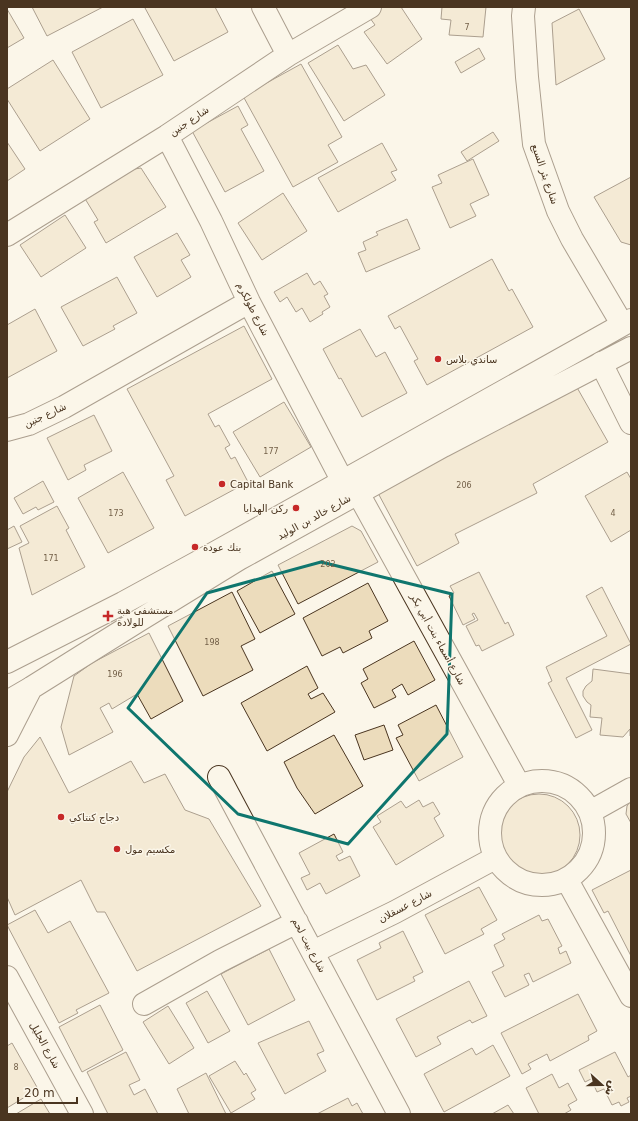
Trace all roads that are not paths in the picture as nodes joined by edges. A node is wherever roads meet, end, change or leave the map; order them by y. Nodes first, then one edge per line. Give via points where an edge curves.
1 (263, 7) edge
2 (370, 7) edge
3 (524, 7) edge
4 (288, 55) junction
5 (167, 136) junction
6 (7, 234) edge
7 (249, 302) junction
8 (627, 322) edge
9 (631, 348) edge
10 (601, 363) junction
11 (631, 423) edge
12 (8, 435) edge
13 (350, 487) junction
14 (12, 657) edge
15 (31, 688) junction
16 (7, 702) edge
17 (7, 735) edge
18 (219, 777) dead end
19 (519, 785) junction
20 (631, 789) edge
21 (590, 812) junction
22 (495, 858) junction
23 (567, 880) junction
24 (297, 922) junction
25 (313, 952) junction
26 (7, 977) edge
27 (631, 996) edge
28 (144, 1004) dead end
29 (82, 1114) edge
30 (399, 1114) edge

1 - 4 street
2 - 4 street, شارع جنين
3 - 8 street, شارع بئر السبع via 527,77 534,144 558,211 572,239
4 - 5 street, شارع جنين
5 - 6 street, شارع جنين
5 - 7 street, شارع طولكرم
7 - 12 street, شارع جنين via 64,407
7 - 13 street, شارع طولكرم
8 - 13 street, شارع خالد بن الوليد via 476,405
9 - 10 street, شارع خالد بن الوليد
10 - 11 street
10 - 13 street, شارع خالد بن الوليد via 471,431
13 - 14 street, شارع خالد بن الوليد
13 - 15 street, شارع خالد بن الوليد
13 - 19 street, شارع أسماء بنت أبي بكر
15 - 16 street, شارع خالد بن الوليد
15 - 17 street
18 - 24 street, شارع بيت لحم
19 - 21 street via 540,780 560,783 578,794
19 - 22 street via 502,798 492,816 489,837
20 - 21 street
21 - 23 street via 594,831 592,850 582,867
22 - 23 street via 505,871 518,880 534,886 551,885
22 - 25 street, شارع عسقلان via 395,912
23 - 27 street
24 - 25 street, شارع بيت لحم
24 - 28 street
25 - 30 street, شارع بيت لحم
26 - 29 street, شارع الجليل

